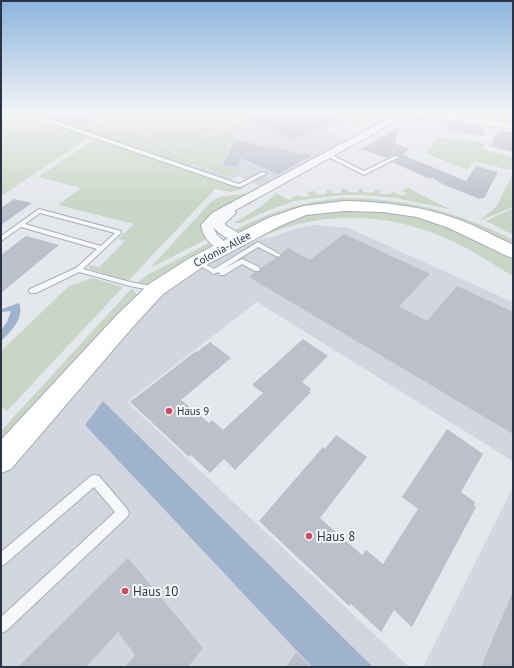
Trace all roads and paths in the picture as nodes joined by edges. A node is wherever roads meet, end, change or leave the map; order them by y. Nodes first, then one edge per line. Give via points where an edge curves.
1 (114, 143) edge
2 (349, 143) edge
3 (328, 155) junction
4 (397, 157) dead end
5 (264, 173) dead end
6 (242, 202) junction
7 (20, 225) junction
8 (1, 239) edge
9 (232, 243) junction
10 (102, 248) junction
11 (513, 252) edge
12 (278, 255) dead end
13 (206, 267) junction
14 (257, 269) dead end
15 (78, 270) junction
16 (156, 289) junction
17 (33, 291) dead end
18 (1, 460) edge
19 (1, 560) edge
20 (1, 626) edge

1 - 5 lane via 239,186
2 - 3 street
3 - 4 lane via 364,173
3 - 6 street
6 - 9 street via 219,222 219,226
6 - 9 street via 216,216 207,225 213,240
7 - 8 lane
7 - 10 lane
7 - 10 lane via 40,211 119,232
9 - 11 main road, Colonia-Allee via 303,211 345,206 383,206 455,224
9 - 13 main road, Colonia-Allee
10 - 15 lane
12 - 13 lane via 258,244
13 - 14 lane via 220,274 242,261
13 - 16 main road, Colonia-Allee
15 - 16 lane
15 - 17 lane
16 - 18 main road, Colonia-Allee
19 - 20 lane via 95,480 123,513

